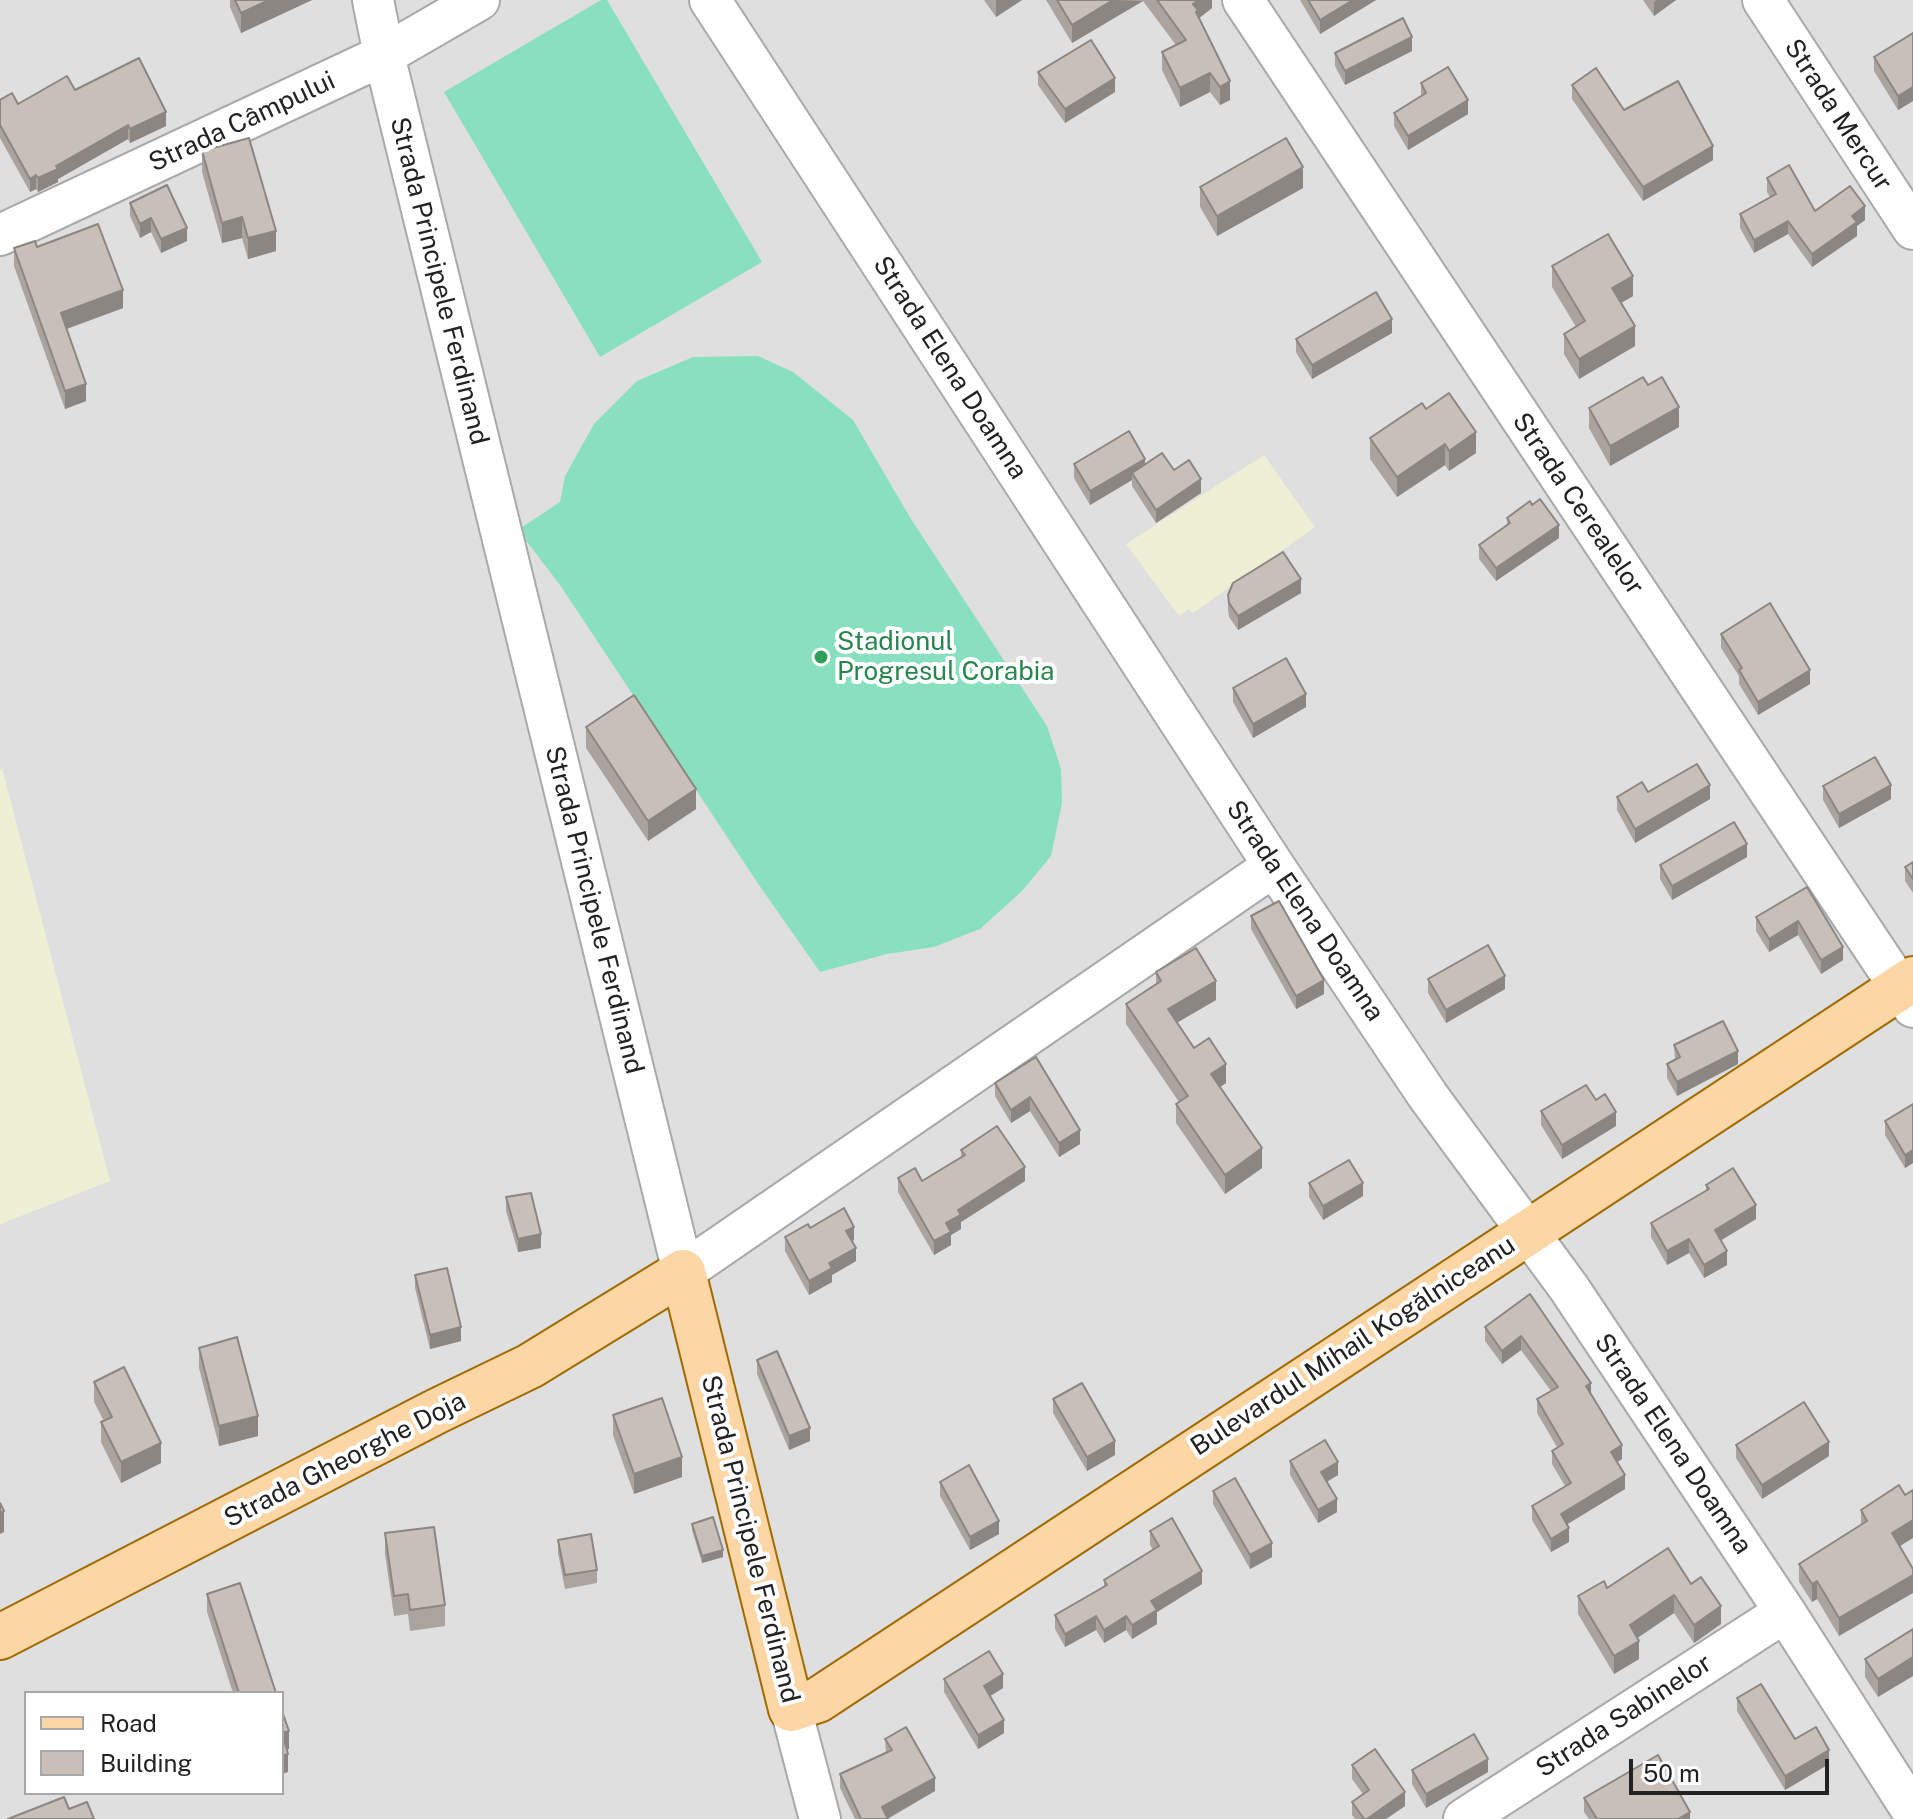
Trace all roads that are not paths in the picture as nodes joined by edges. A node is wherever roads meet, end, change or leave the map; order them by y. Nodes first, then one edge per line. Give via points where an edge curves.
1 (373, 0) edge
2 (479, 0) edge
3 (710, 0) edge
4 (1243, 0) edge
5 (1763, 0) edge
6 (384, 55) junction
7 (1913, 229) edge
8 (0, 235) edge
9 (1274, 866) junction
10 (1909, 991) edge
11 (1528, 1231) junction
12 (683, 1272) junction
13 (1785, 1612) junction
14 (0, 1637) edge
15 (791, 1709) junction
16 (1913, 1812) edge
17 (820, 1819) edge
18 (1464, 1819) edge

1 - 6 street, Strada Principele Ferdinand
2 - 6 street, Strada Câmpului
3 - 9 street, Strada Elena Doamna
4 - 10 street, Strada Cerealelor
5 - 7 street, Strada Mercur
6 - 8 street, Strada Câmpului
6 - 12 street, Strada Principele Ferdinand
9 - 11 street, Strada Elena Doamna via 1428,1096
9 - 12 street
10 - 11 main road, Bulevardul Mihail Kogălniceanu
11 - 13 street, Strada Elena Doamna
11 - 15 main road, Bulevardul Mihail Kogălniceanu via 818,1700
12 - 14 main road, Strada Gheorghe Doja via 530,1366
12 - 15 main road, Strada Principele Ferdinand
13 - 16 street, Strada Elena Doamna
13 - 18 street, Strada Sabinelor
15 - 17 street, Strada Principele Ferdinand

